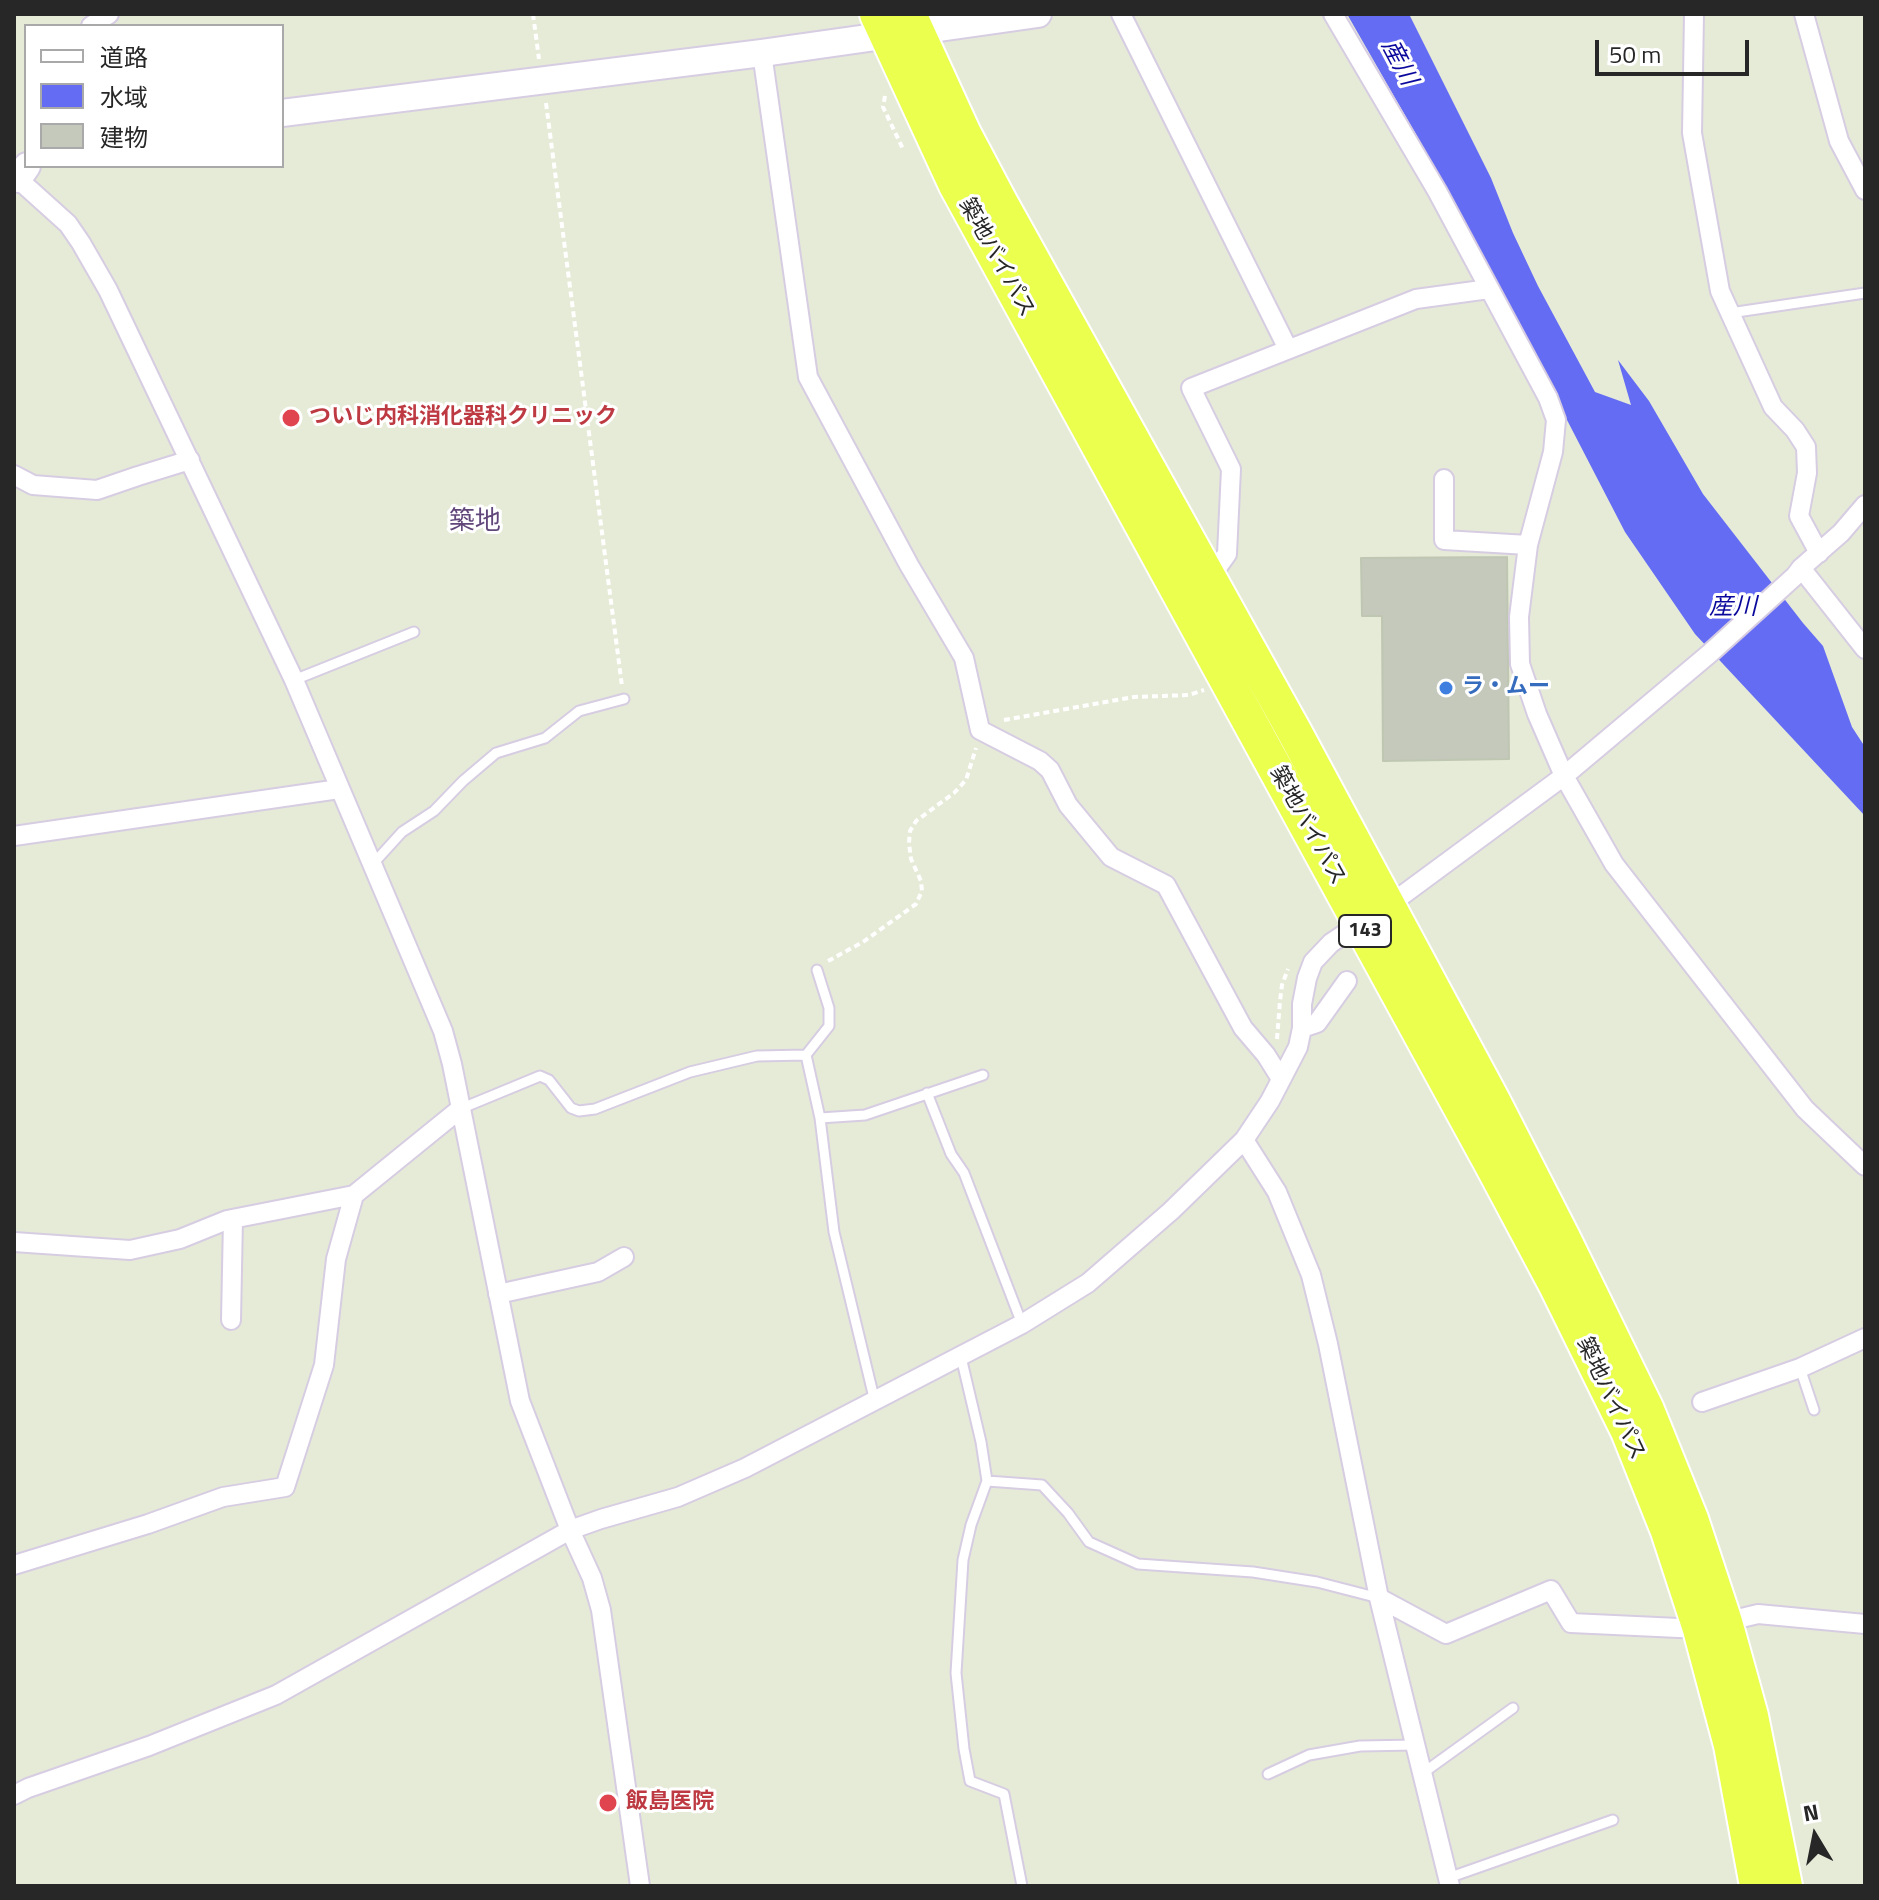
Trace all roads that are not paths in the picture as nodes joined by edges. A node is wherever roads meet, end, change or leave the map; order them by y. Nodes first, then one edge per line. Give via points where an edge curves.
1 (1038, 14) edge
2 (1121, 14) edge
3 (1333, 14) edge
4 (1694, 14) edge
5 (1804, 14) edge
6 (897, 23) edge
7 (762, 53) junction
8 (284, 113) edge
9 (20, 174) edge
10 (1865, 190) edge
11 (1489, 289) junction
12 (1865, 293) edge
13 (1730, 313) junction
14 (1288, 349) junction
15 (190, 460) junction
16 (14, 475) edge
17 (1444, 479) dead end
18 (1865, 505) edge
19 (1528, 545) junction
20 (1819, 553) junction
21 (1798, 572) junction
22 (1209, 579) junction
23 (414, 632) dead end
24 (1865, 649) edge
25 (294, 680) junction
26 (624, 699) road end
27 (1564, 776) junction
28 (339, 789) junction
29 (14, 836) edge
30 (372, 865) junction
31 (1374, 915) junction
32 (817, 970) road end
33 (1347, 981) dead end
34 (1302, 1028) junction
35 (806, 1055) junction
36 (983, 1075) dead end
37 (1281, 1079) junction
38 (927, 1093) junction
39 (460, 1109) junction
40 (820, 1118) junction
41 (1244, 1140) junction
42 (1865, 1166) edge
43 (354, 1195) junction
44 (233, 1219) junction
45 (14, 1242) edge
46 (624, 1257) dead end
47 (498, 1294) junction
48 (231, 1320) dead end
49 (1022, 1324) junction
50 (1865, 1338) edge
51 (961, 1357) junction
52 (1800, 1368) junction
53 (875, 1402) junction
54 (1702, 1402) dead end
55 (1814, 1410) dead end
56 (987, 1481) junction
57 (570, 1530) junction
58 (14, 1565) edge
59 (1379, 1598) junction
60 (1865, 1624) edge
61 (1713, 1625) junction
62 (1513, 1708) dead end
63 (1416, 1745) junction
64 (1423, 1773) junction
65 (1268, 1774) dead end
66 (14, 1795) edge
67 (1613, 1820) dead end
68 (1449, 1882) edge
69 (640, 1886) edge
70 (1022, 1886) edge
71 (1757, 1886) edge
72 (1785, 1886) edge

1 - 6 street
2 - 14 street
3 - 11 street
4 - 13 street via 1692,133 1720,291
5 - 10 street via 1839,141
6 - 7 street
6 - 22 highway, 築地バイパス / 143 via 964,134
6 - 31 highway, 築地バイパス / 143 via 956,185 1226,679
7 - 8 street
7 - 37 street via 808,377 964,658 980,730 1040,761 1111,857 1166,885 1243,1028
9 - 15 street via 81,243
11 - 14 street via 1416,299
11 - 19 street via 1556,420 1553,452
12 - 13 lane
13 - 20 street via 1773,407 1806,447 1799,516
14 - 22 street via 1191,388 1231,469 1227,554
15 - 16 street via 97,490 33,485
15 - 25 street
17 - 19 street via 1444,540
18 - 20 street
19 - 27 street via 1519,617 1520,664
20 - 21 street
21 - 24 street
21 - 27 street
22 - 31 highway, 築地バイパス / 143
23 - 25 lane
25 - 28 street
26 - 30 lane via 579,711 545,738 496,753 434,811 402,832
27 - 31 street
27 - 42 street via 1614,864 1805,1109
28 - 29 street
28 - 30 street
30 - 39 street via 443,1031
31 - 34 street via 1331,943 1313,962
31 - 61 highway, 築地バイパス / 143 via 1628,1431
32 - 35 lane via 829,1026
33 - 34 street via 1317,1023
34 - 37 street
35 - 39 lane via 757,1056 690,1072 595,1109 571,1108 540,1076
35 - 40 lane
36 - 38 lane
37 - 41 street
38 - 40 lane via 865,1115
38 - 49 lane
39 - 43 street
39 - 47 street
40 - 53 lane via 834,1232
41 - 49 street via 1088,1283
41 - 59 street via 1277,1192 1311,1275
43 - 44 street
43 - 58 street via 336,1259 324,1365 285,1487 223,1497
44 - 45 street via 130,1250
44 - 48 street
46 - 47 street via 598,1272
47 - 57 street via 520,1401
49 - 51 street
50 - 52 street
51 - 53 street
51 - 56 lane
52 - 54 street
52 - 55 lane
53 - 57 street via 678,1497
56 - 59 lane via 1042,1485 1089,1542 1138,1564 1253,1572
56 - 70 lane via 963,1560 956,1673 970,1781 1004,1794
57 - 66 street via 276,1695
57 - 69 street via 601,1610
59 - 61 street via 1446,1634 1551,1590 1571,1623
59 - 63 street
60 - 61 street via 1758,1614
61 - 71 highway, 築地バイパス / 143
61 - 72 highway, 築地バイパス / 143 via 1751,1716
62 - 64 lane
63 - 64 street
63 - 65 lane via 1360,1746 1309,1755
64 - 68 street
67 - 68 lane

